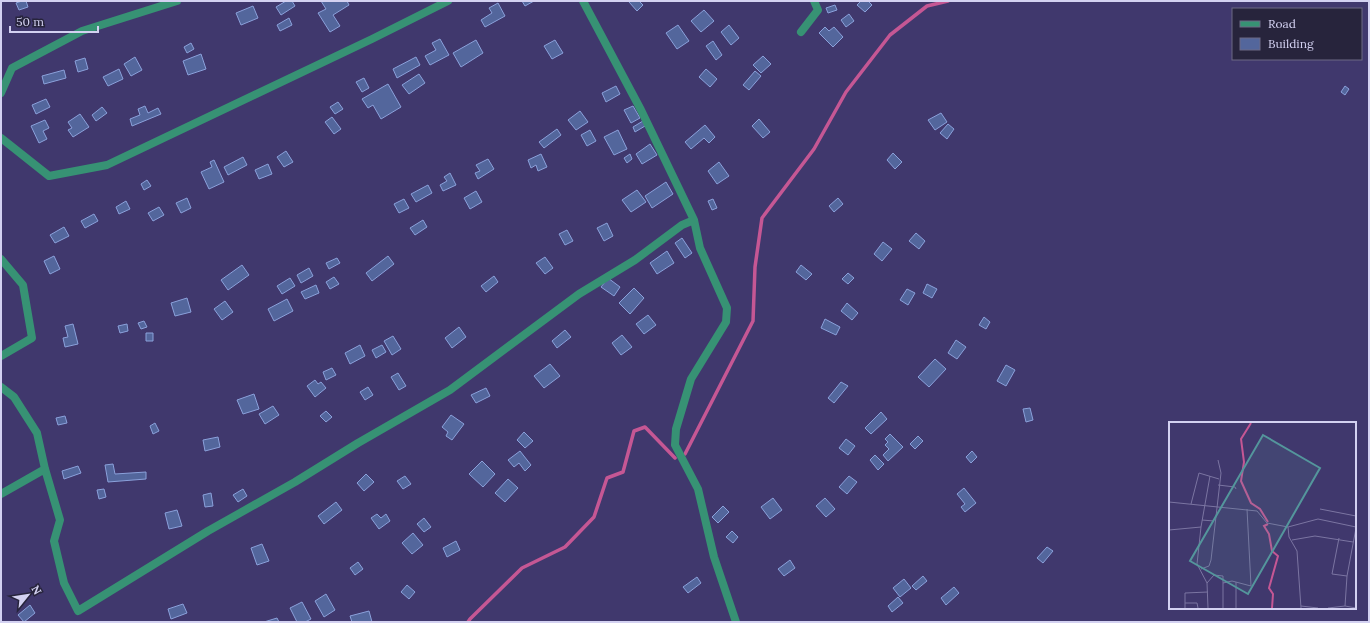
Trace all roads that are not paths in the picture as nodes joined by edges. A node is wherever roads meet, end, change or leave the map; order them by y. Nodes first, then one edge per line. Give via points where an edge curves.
1 (177, 1) edge
2 (448, 1) edge
3 (583, 1) edge
4 (814, 1) edge
5 (801, 32) dead end
6 (1, 93) edge
7 (1, 138) edge
8 (694, 220) junction
9 (1, 259) edge
10 (1, 356) edge
11 (1, 387) edge
12 (45, 469) junction
13 (1, 494) edge
14 (736, 622) edge

1 - 6 street via 82,31 12,68
2 - 7 street via 107,165 49,176
3 - 8 street
4 - 5 street via 818,10
8 - 12 street via 579,294 450,390 208,531 78,611 64,583 54,541 60,520
8 - 14 street via 700,248 727,308 726,322 691,379 676,429 675,445 698,489 714,557
9 - 10 street via 23,285 32,338
11 - 12 street via 14,397 37,433
12 - 13 street

